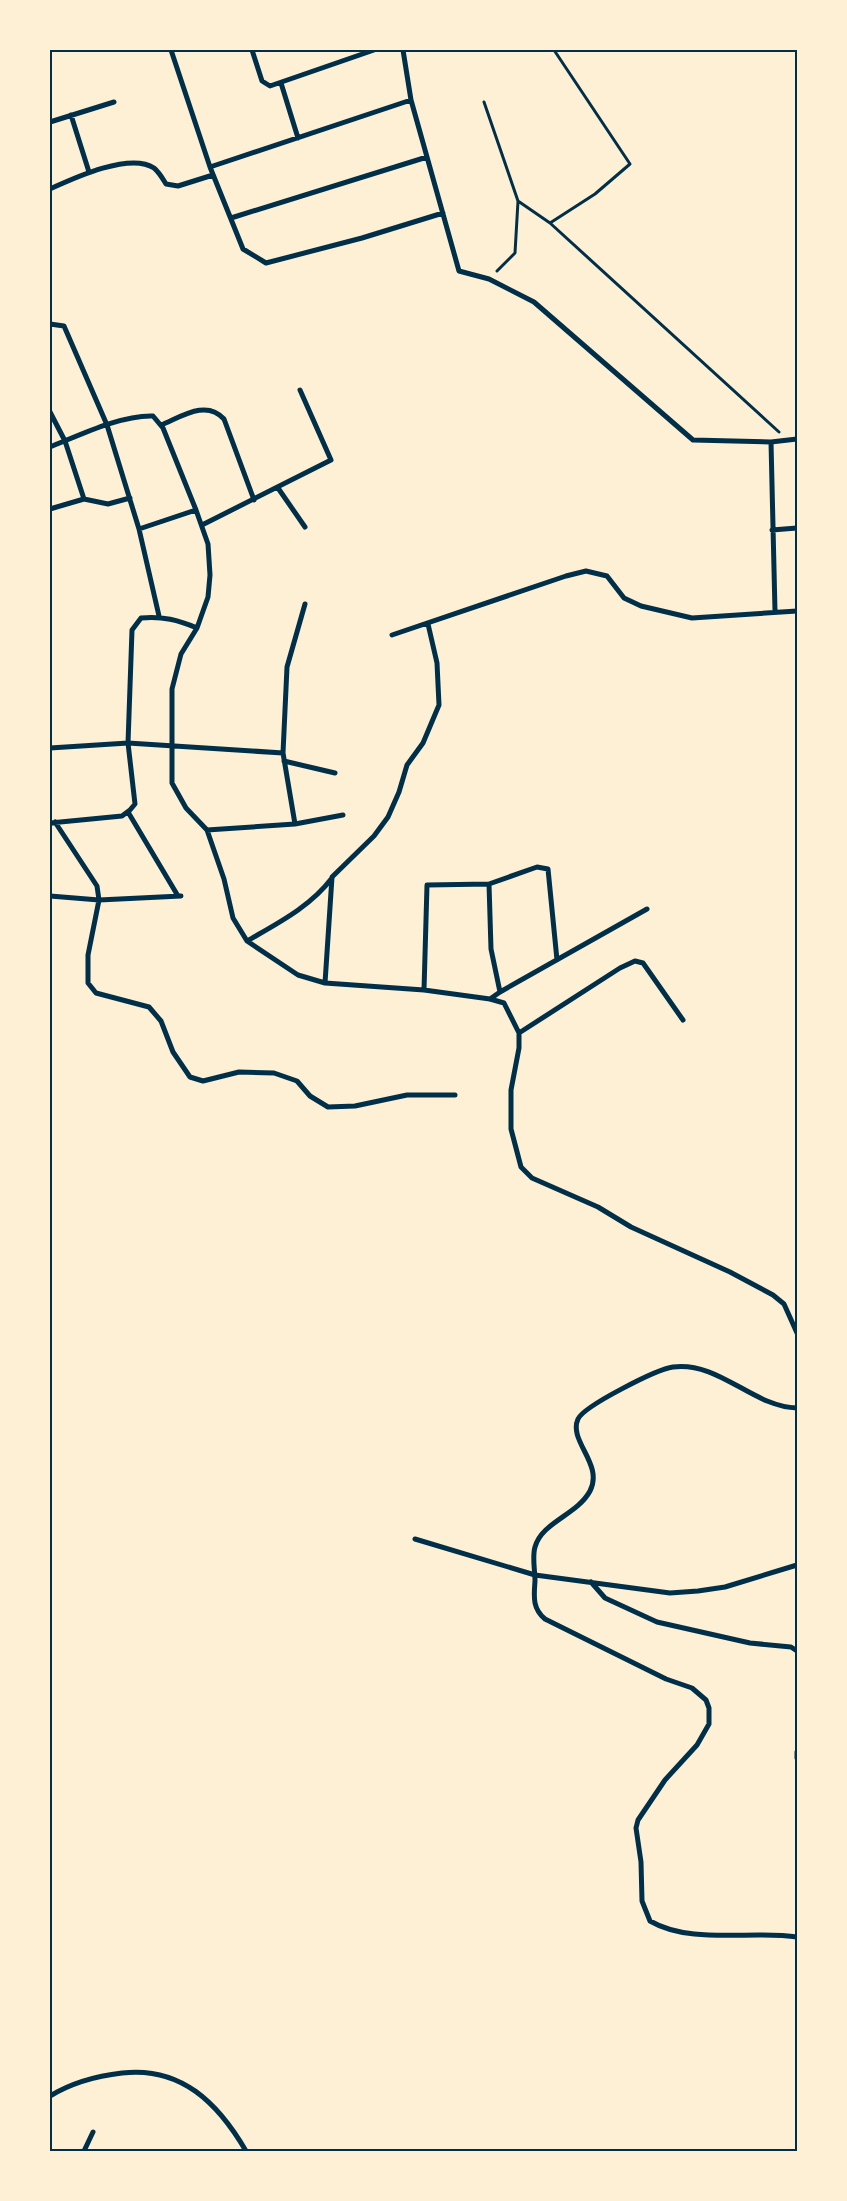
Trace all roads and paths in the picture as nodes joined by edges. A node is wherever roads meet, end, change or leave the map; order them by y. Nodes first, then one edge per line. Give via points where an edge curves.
1 (171, 50) edge
2 (252, 50) edge
3 (374, 50) edge
4 (403, 50) edge
5 (554, 50) edge
6 (281, 83) junction
7 (411, 100) junction
8 (114, 102) dead end
9 (484, 102) dead end
10 (71, 115) junction
11 (50, 122) edge
12 (298, 138) junction
13 (427, 156) junction
14 (210, 167) junction
15 (89, 172) junction
16 (213, 175) junction
17 (50, 189) edge
18 (518, 201) junction
19 (443, 213) junction
20 (231, 218) junction
21 (550, 223) junction
22 (489, 279) junction
23 (50, 324) edge
24 (300, 390) dead end
25 (50, 412) edge
26 (107, 425) junction
27 (161, 425) junction
28 (797, 439) edge
29 (788, 440) junction
30 (65, 441) junction
31 (771, 442) junction
32 (50, 447) edge
33 (278, 488) junction
34 (130, 498) junction
35 (84, 499) junction
36 (254, 500) junction
37 (50, 509) edge
38 (196, 510) junction
39 (202, 525) junction
40 (305, 527) dead end
41 (797, 528) edge
42 (138, 529) junction
43 (772, 530) junction
44 (305, 604) dead end
45 (775, 611) junction
46 (797, 611) edge
47 (159, 616) junction
48 (428, 624) junction
49 (197, 628) junction
50 (392, 635) dead end
51 (128, 743) junction
52 (174, 746) junction
53 (50, 748) edge
54 (283, 752) junction
55 (284, 761) junction
56 (335, 773) dead end
57 (128, 812) junction
58 (343, 815) dead end
59 (53, 823) edge
60 (295, 824) junction
61 (207, 830) junction
62 (332, 877) junction
63 (489, 884) junction
64 (50, 896) edge
65 (99, 900) junction
66 (647, 909) dead end
67 (247, 941) junction
68 (557, 960) junction
69 (325, 983) junction
70 (424, 990) junction
71 (500, 992) junction
72 (490, 999) junction
73 (683, 1020) dead end
74 (519, 1033) junction
75 (455, 1095) dead end
76 (797, 1333) edge
77 (797, 1408) edge
78 (415, 1539) dead end
79 (797, 1565) edge
80 (535, 1575) junction
81 (590, 1582) junction
82 (797, 1651) edge
83 (797, 1752) edge
84 (797, 1758) edge
85 (797, 1937) edge
86 (50, 2096) edge
87 (93, 2132) dead end
88 (84, 2151) edge
89 (246, 2151) edge

1 - 14 street
2 - 6 street via 262,81 270,86
3 - 6 street
4 - 7 street
5 - 21 path via 630,164 595,194
6 - 12 street
7 - 12 street
7 - 13 street
8 - 10 street
9 - 18 path
10 - 11 street
10 - 15 street
12 - 14 street
13 - 19 street
13 - 20 street
14 - 16 street
15 - 16 street via 137,162 155,169 166,184 178,186
15 - 17 street
16 - 20 street
18 - 21 path
18 - 22 path via 515,253
19 - 20 street via 266,263 243,249
19 - 22 street via 459,271
21 - 29 path
22 - 31 street via 534,302 693,440
23 - 26 street via 64,326
24 - 33 street via 331,460
25 - 30 street
26 - 27 street via 145,416 153,416
26 - 30 street
26 - 34 street
27 - 36 street via 201,408 218,412 224,419
27 - 38 street
28 - 29 street
29 - 31 street
30 - 32 street
30 - 35 street
31 - 43 street
33 - 36 street
33 - 40 street
34 - 35 street via 108,504
34 - 42 street
35 - 37 street
36 - 39 street
38 - 39 street
38 - 42 street
39 - 49 street via 208,544 210,575 208,597
41 - 43 street
42 - 47 street
43 - 45 street
44 - 54 street via 288,667
45 - 46 street
45 - 48 street via 692,618 641,606 624,598 607,576 586,571
47 - 49 street via 178,619
47 - 51 street via 141,618 132,630
48 - 50 street
48 - 62 street via 437,663 439,705 423,743 407,765 388,817 374,836
49 - 52 street via 181,654 172,689
51 - 52 street
51 - 53 street
51 - 57 street via 135,804
52 - 54 street
52 - 61 street via 172,782 186,808
54 - 55 street
55 - 56 street
55 - 60 street
57 - 59 street via 122,816
57 - 65 street via 180,896
58 - 60 street
59 - 65 street via 97,886
60 - 61 street
61 - 67 street via 233,918
62 - 67 street via 320,894 286,919
62 - 69 street
63 - 68 street via 537,867 548,869
63 - 70 street via 427,885
63 - 71 street via 491,949
64 - 65 street
65 - 75 street via 88,955 88,983 96,993 149,1007 161,1020 173,1052 190,1077 203,1080 239,1072 274,1073 297,1081 310,1096 328,1107 355,1106 407,1096
66 - 68 street
67 - 69 street via 298,976
68 - 71 street
69 - 70 street
70 - 72 street
71 - 72 street
72 - 74 street via 504,1004
73 - 74 street via 643,963 636,961
74 - 76 street via 511,1090 511,1119 521,1167 532,1178 598,1207 631,1227 773,1295 784,1304
77 - 80 street via 784,1407 692,1367 672,1367 598,1402 582,1414 576,1426 592,1468 591,1490 576,1509 540,1537 535,1547
78 - 80 street
79 - 81 street via 760,1578 698,1591 670,1593
80 - 81 street
80 - 85 street via 534,1605 545,1619 666,1679 692,1688 706,1700 709,1708 709,1724 697,1745 665,1780 638,1820 642,1901 650,1921 672,1930
81 - 82 street via 605,1598 657,1622 750,1643 791,1647
83 - 84 street
86 - 89 street via 77,2082 107,2074 142,2071 163,2074 184,2082 218,2111
87 - 88 street

